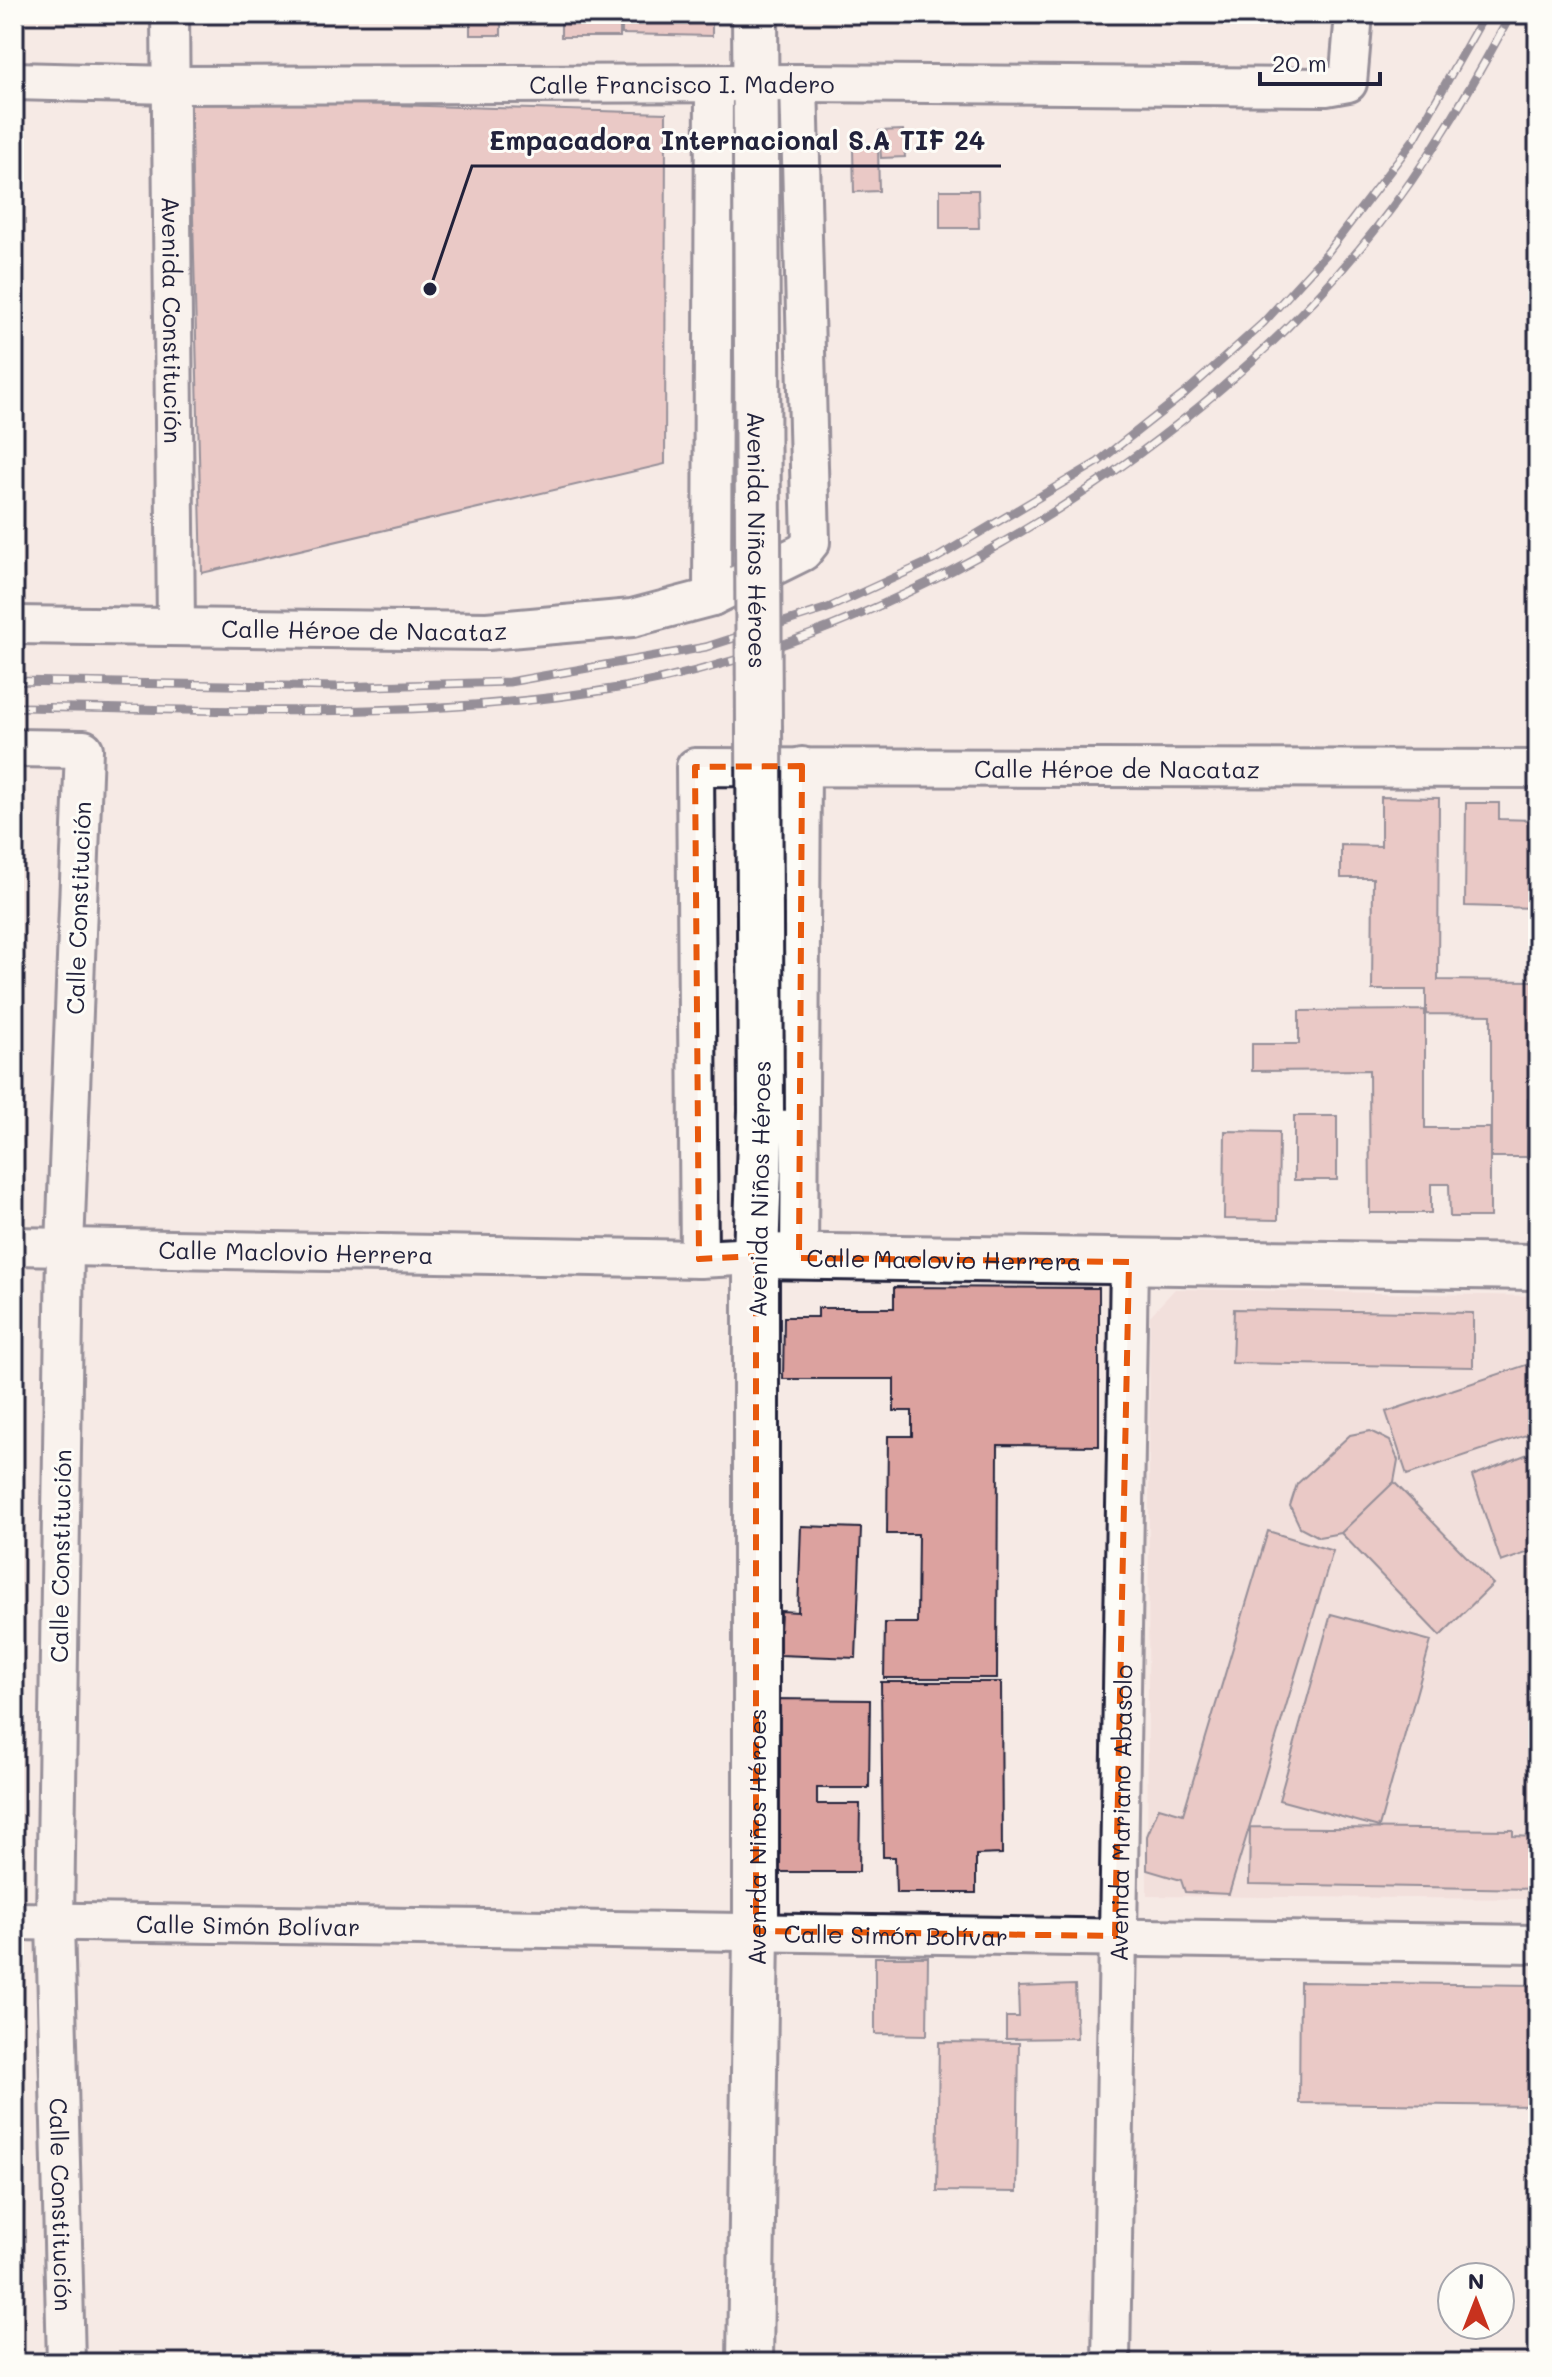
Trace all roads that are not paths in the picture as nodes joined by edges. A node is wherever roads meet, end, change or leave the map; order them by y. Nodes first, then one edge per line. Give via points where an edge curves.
1 (170, 14) edge
2 (755, 14) edge
3 (1354, 14) edge
4 (14, 81) edge
5 (799, 83) junction
6 (734, 84) junction
7 (171, 85) junction
8 (712, 597) junction
9 (14, 625) edge
10 (176, 626) junction
11 (14, 748) edge
12 (802, 766) junction
13 (1538, 769) edge
14 (14, 1246) edge
15 (65, 1247) junction
16 (756, 1256) junction
17 (799, 1258) junction
18 (699, 1259) junction
19 (1129, 1262) junction
20 (1538, 1267) edge
21 (14, 1921) edge
22 (55, 1922) junction
23 (756, 1931) junction
24 (1115, 1936) junction
25 (1538, 1944) edge
26 (66, 2363) edge
27 (750, 2363) edge
28 (1111, 2363) edge

1 - 7 street, Avenida Constitución
2 - 6 street, Avenida Niños Héroes
3 - 5 street, Calle Francisco I. Madero via 1348,83
4 - 7 street, Calle Francisco I. Madero
5 - 6 street, Calle Francisco I. Madero
5 - 8 street, Calle Héroe de Nacataz via 811,542 803,552
6 - 7 street, Calle Francisco I. Madero
6 - 8 street
6 - 16 street, Avenida Niños Héroes, bridge via 756,154 761,1111
7 - 10 street, Avenida Constitución
8 - 10 street, Calle Héroe de Nacataz via 632,618 487,631
9 - 10 street, Calle Héroe de Nacataz
11 - 15 street, Calle Constitución via 84,749
12 - 13 street, Calle Héroe de Nacataz
12 - 17 street
12 - 18 street, Calle Héroe de Nacataz via 695,767
14 - 15 street, Calle Maclovio Herrera
15 - 18 street, Calle Maclovio Herrera
15 - 22 street, Calle Constitución
16 - 17 street, Calle Maclovio Herrera
16 - 18 street, Calle Maclovio Herrera
16 - 23 street, Avenida Niños Héroes
17 - 19 street, Calle Maclovio Herrera
19 - 20 street, Calle Maclovio Herrera
19 - 24 street, Avenida Mariano Abasolo
21 - 22 street, Calle Simón Bolívar
22 - 23 street, Calle Simón Bolívar
22 - 26 street, Calle Constitución
23 - 24 street, Calle Simón Bolívar
23 - 27 street, Avenida Niños Héroes
24 - 25 street, Calle Simón Bolívar
24 - 28 street, Avenida Mariano Abasolo

